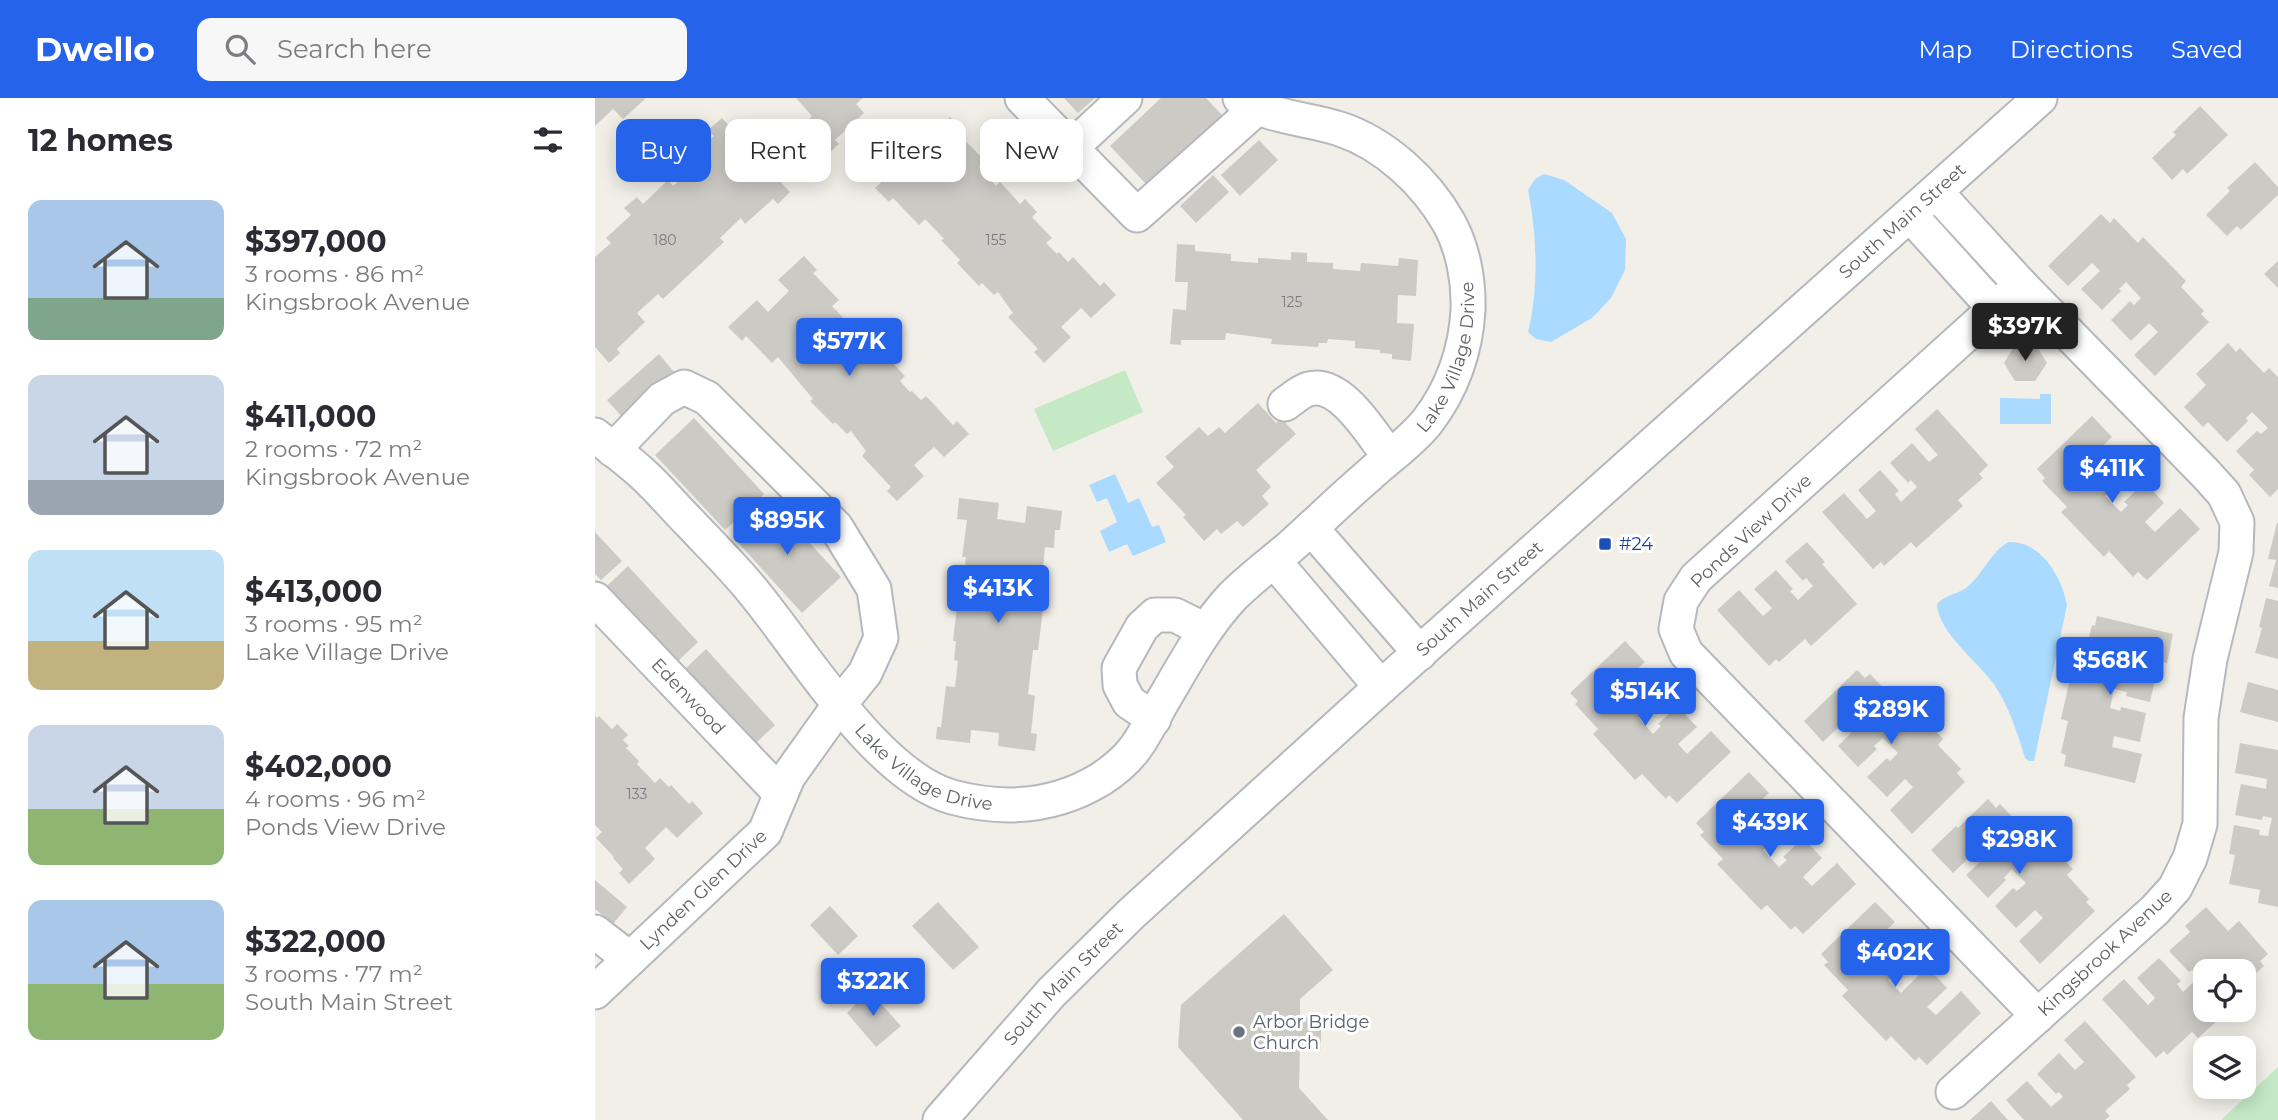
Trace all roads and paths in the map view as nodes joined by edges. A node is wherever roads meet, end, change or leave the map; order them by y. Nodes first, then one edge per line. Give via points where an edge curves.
1 (1022, 98) edge
2 (1125, 98) edge
3 (2040, 98) edge
4 (1248, 104) edge
5 (1043, 119) edge
6 (1083, 137) edge
7 (1083, 160) edge
8 (1936, 192) junction
9 (1910, 215) junction
10 (2021, 285) junction
11 (1995, 309) junction
12 (1285, 404) dead end
13 (604, 442) edge
14 (1389, 457) junction
15 (1311, 528) junction
16 (1274, 561) junction
17 (595, 599) edge
18 (1205, 630) junction
19 (1420, 653) junction
20 (1381, 687) junction
21 (840, 704) junction
22 (1154, 719) junction
23 (781, 794) junction
24 (595, 932) edge
25 (630, 959) junction
26 (595, 992) edge
27 (2038, 1016) junction
28 (1953, 1092) dead end
29 (940, 1120) edge

1 - 5 street
2 - 6 street
3 - 8 street, South Main Street
4 - 7 street via 1137,215
4 - 14 street, Lake Village Drive via 1341,129 1376,145 1430,194 1450,226 1468,293 1467,330 1459,363 1445,396 1425,425
8 - 9 street, South Main Street
8 - 10 street, Kingsbrook Avenue
9 - 11 street
9 - 19 street, South Main Street
10 - 11 street, Ponds View Drive
10 - 27 street, Kingsbrook Avenue via 2205,472 2224,494 2237,522 2236,552 2201,718 2200,824 2190,858 2175,888 2155,911
11 - 27 street, Ponds View Drive via 1696,578 1681,601 1676,629 1686,653
12 - 14 street via 1308,389 1326,388 1344,400
13 - 21 street, Lake Village Drive via 646,477 747,584
13 - 21 street, Lynden Glen Drive via 684,387 707,398 835,527 874,589 881,638 865,673
14 - 15 street, Lake Village Drive
15 - 16 street, Lake Village Drive
15 - 19 street
16 - 18 street, Lake Village Drive via 1234,595
16 - 20 street
17 - 23 street, Edenwood
18 - 22 street, Lake Village Drive
18 - 22 street via 1175,615 1155,615 1142,627 1119,667 1120,685 1129,702
19 - 20 street, South Main Street
20 - 29 street, South Main Street via 1122,923 1051,993
21 - 22 street, Lake Village Drive via 883,751 926,786 998,805 1046,803 1103,777 1131,755
21 - 23 street, Lynden Glen Drive
23 - 25 street, Lynden Glen Drive via 765,832
24 - 25 street
25 - 26 street, Lynden Glen Drive
27 - 28 street, Kingsbrook Avenue

